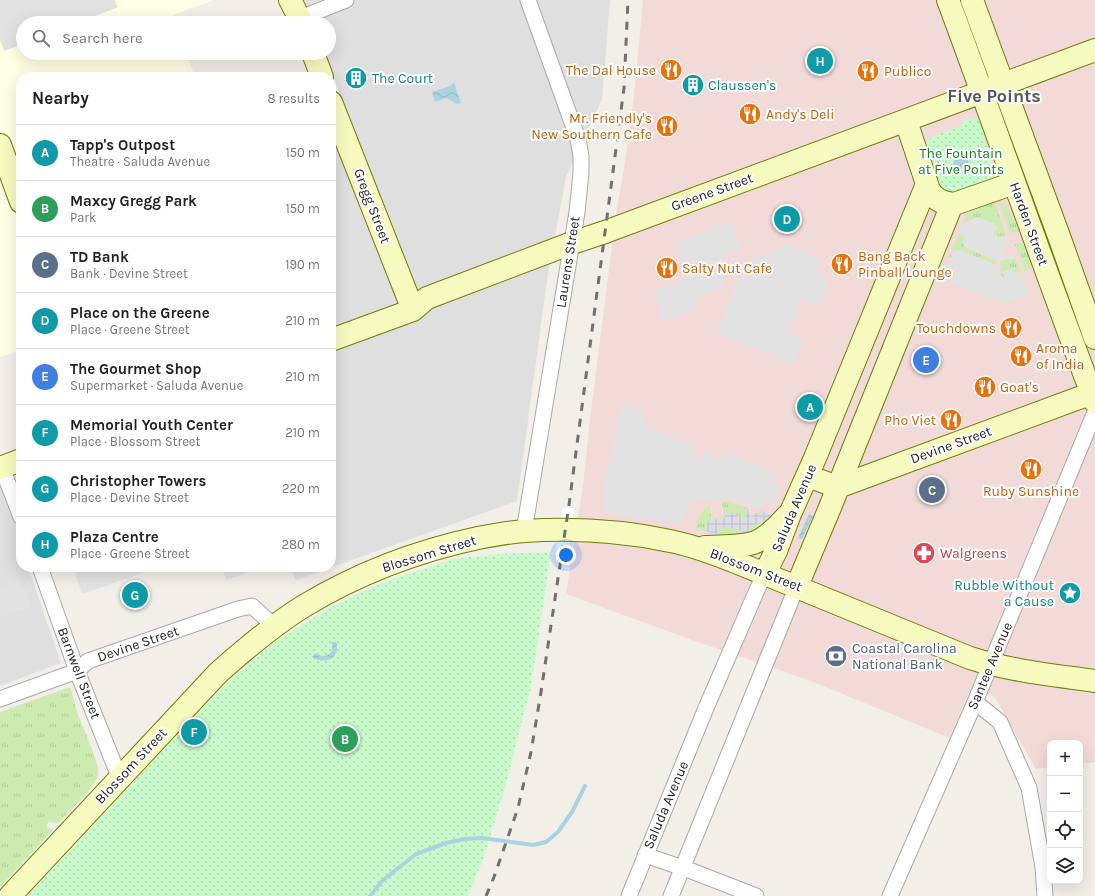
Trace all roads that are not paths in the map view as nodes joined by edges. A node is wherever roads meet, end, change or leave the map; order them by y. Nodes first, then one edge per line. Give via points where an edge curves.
1 (346, 0) edge
2 (528, 0) edge
3 (948, 0) edge
4 (972, 0) edge
5 (298, 14) edge
6 (1095, 50) edge
7 (316, 60) edge
8 (320, 72) edge
9 (1003, 84) junction
10 (982, 92) junction
11 (336, 116) edge
12 (906, 121) junction
13 (0, 145) edge
14 (1014, 183) junction
15 (927, 184) junction
16 (16, 188) edge
17 (952, 204) junction
18 (572, 243) junction
19 (412, 310) junction
20 (336, 338) edge
21 (1095, 338) edge
22 (1094, 400) edge
23 (8, 465) edge
24 (807, 476) junction
25 (838, 487) junction
26 (16, 497) edge
27 (790, 514) junction
28 (524, 531) junction
29 (695, 547) junction
30 (42, 572) edge
31 (765, 573) junction
32 (797, 586) junction
33 (274, 626) junction
34 (990, 664) junction
35 (77, 671) junction
36 (1095, 681) edge
37 (0, 699) edge
38 (975, 702) junction
39 (120, 778) junction
40 (645, 855) junction
41 (682, 867) junction
42 (10, 896) edge
43 (629, 896) edge
44 (671, 896) edge
45 (756, 896) edge
46 (890, 896) edge
47 (1046, 896) edge

1 - 5 street via 308,15
2 - 18 street, Laurens Street via 569,112 580,150 581,173
3 - 10 main road, Harden Street
4 - 9 main road, Harden Street
6 - 9 main road, Greene Street
7 - 8 main road
9 - 10 main road, Greene Street
9 - 21 main road, Harden Street
10 - 12 main road, Greene Street
10 - 14 main road, Harden Street
11 - 19 main road, Gregg Street
12 - 15 main road
12 - 18 main road, Greene Street
13 - 16 main road
14 - 17 main road
14 - 22 main road, Harden Street
15 - 17 main road via 936,199
15 - 24 main road, Saluda Avenue
17 - 25 main road
18 - 19 main road, Greene Street via 427,298
18 - 28 street, Laurens Street
19 - 20 main road, Greene Street
22 - 25 main road, Devine Street
22 - 34 street, Santee Avenue
23 - 26 street
24 - 25 main road
24 - 27 main road, Saluda Avenue
25 - 32 main road
27 - 29 main road via 776,528 753,543
27 - 31 main road, Saluda Avenue
28 - 29 main road, Blossom Street via 612,532
28 - 33 main road, Blossom Street via 450,544 387,565 333,590
29 - 31 main road, Blossom Street
30 - 35 street, Barnwell Street
31 - 32 main road, Blossom Street
31 - 40 street, Saluda Avenue
32 - 34 main road, Blossom Street
32 - 41 street
33 - 35 street, Devine Street via 252,606 88,662
33 - 39 main road, Blossom Street via 218,673
34 - 36 main road, Blossom Street via 1026,672
34 - 38 street, Santee Avenue
35 - 37 street, Devine Street
35 - 39 street, Barnwell Street
38 - 46 street, Santee Avenue
38 - 47 street via 1000,722 1029,788
39 - 42 main road, Blossom Street
40 - 41 street
40 - 43 street, Saluda Avenue
41 - 44 street
41 - 45 street

